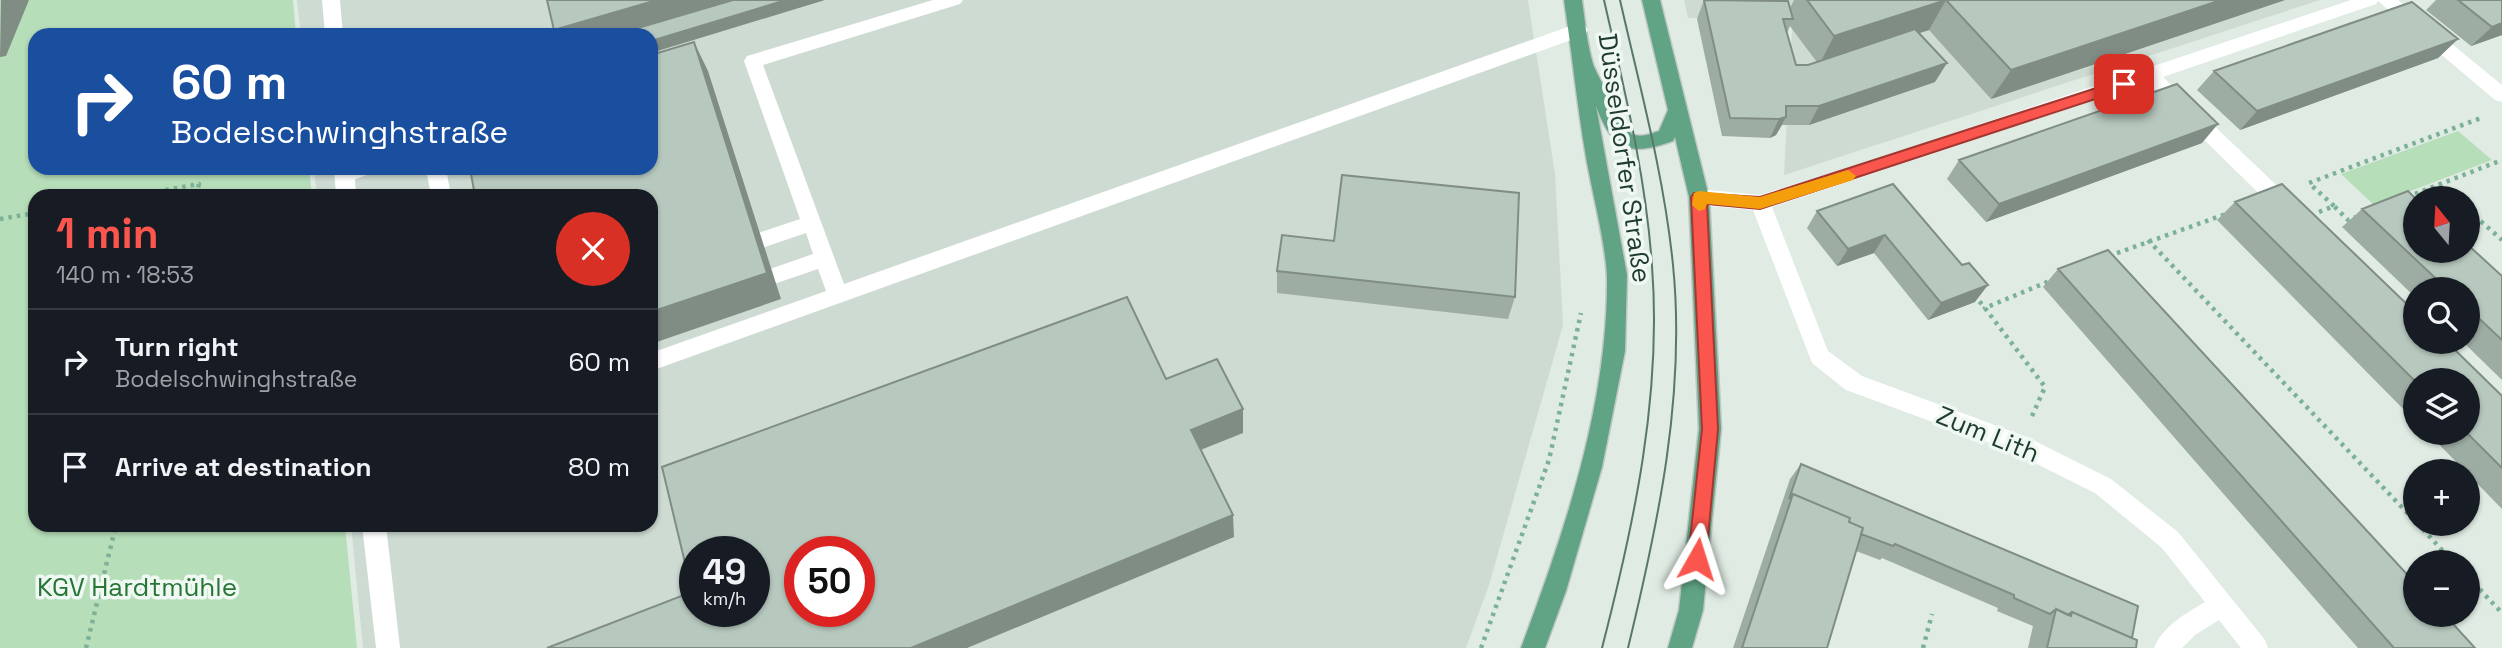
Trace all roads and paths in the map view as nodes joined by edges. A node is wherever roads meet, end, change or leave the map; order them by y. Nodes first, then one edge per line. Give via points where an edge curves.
1 (331, 0) edge
2 (954, 0) edge
3 (1573, 0) edge
4 (1651, 0) edge
5 (2371, 0) edge
6 (2386, 0) edge
7 (333, 28) edge
8 (1579, 30) junction
9 (1584, 68) junction
10 (2150, 75) junction
11 (2502, 95) edge
12 (1678, 110) junction
13 (2488, 115) dead end
14 (2502, 160) edge
15 (2439, 185) joint
16 (171, 189) edge
17 (198, 189) edge
18 (1699, 197) junction
19 (2276, 197) junction
20 (2400, 200) edge
21 (1760, 203) junction
22 (2334, 206) junction
23 (28, 214) edge
24 (2361, 215) edge
25 (0, 219) edge
26 (2299, 220) joint
27 (2480, 221) edge
28 (812, 223) junction
29 (762, 240) dead end
30 (2148, 240) junction
31 (2502, 240) edge
32 (825, 258) junction
33 (2098, 261) edge
34 (774, 276) dead end
35 (2060, 276) edge
36 (1967, 286) edge
37 (838, 295) junction
38 (1582, 301) dead end
39 (1985, 307) junction
40 (658, 359) edge
41 (2019, 444) junction
42 (2403, 508) edge
43 (114, 532) edge
44 (375, 532) edge
45 (2429, 536) edge
46 (2442, 550) edge
47 (2480, 590) edge
48 (2222, 606) junction
49 (2502, 613) edge
50 (1932, 614) dead end
51 (86, 648) edge
52 (388, 648) edge
53 (1481, 648) edge
54 (1533, 648) edge
55 (1680, 648) edge
56 (1923, 648) edge
57 (2166, 648) edge
58 (2256, 648) edge

1 - 7 street
2 - 28 street via 753,61
3 - 8 main road, Düsseldorfer Straße
4 - 12 main road, Düsseldorfer Straße
5 - 10 street
6 - 11 street
8 - 9 main road, Düsseldorfer Straße
8 - 37 street
9 - 12 main road via 1621,137 1652,142 1666,136
9 - 54 main road, Düsseldorfer Straße via 1585,98 1617,275 1614,351 1591,467
10 - 19 street
10 - 21 street
12 - 18 main road, Düsseldorfer Straße
13 - 22 path via 2309,183
14 - 15 path
15 - 20 path
16 - 17 path via 199,184
18 - 21 street
18 - 55 main road, Düsseldorfer Straße via 1710,429 1691,610
19 - 26 street
19 - 30 path
21 - 41 street, Zum Lith via 1820,357 1854,383
22 - 24 path via 2348,220
22 - 26 path
23 - 25 path
27 - 31 path
28 - 29 street
28 - 32 street
30 - 33 path
30 - 42 path
32 - 34 street
32 - 37 street
35 - 39 path
36 - 39 path
37 - 40 street
38 - 53 path via 1549,460
39 - 41 path via 2045,387
41 - 48 street, Zum Lith via 2104,486 2170,540
43 - 51 path
44 - 52 street
45 - 46 path
47 - 49 path
48 - 57 street via 2186,627
48 - 58 street, Zum Lith
50 - 56 path

